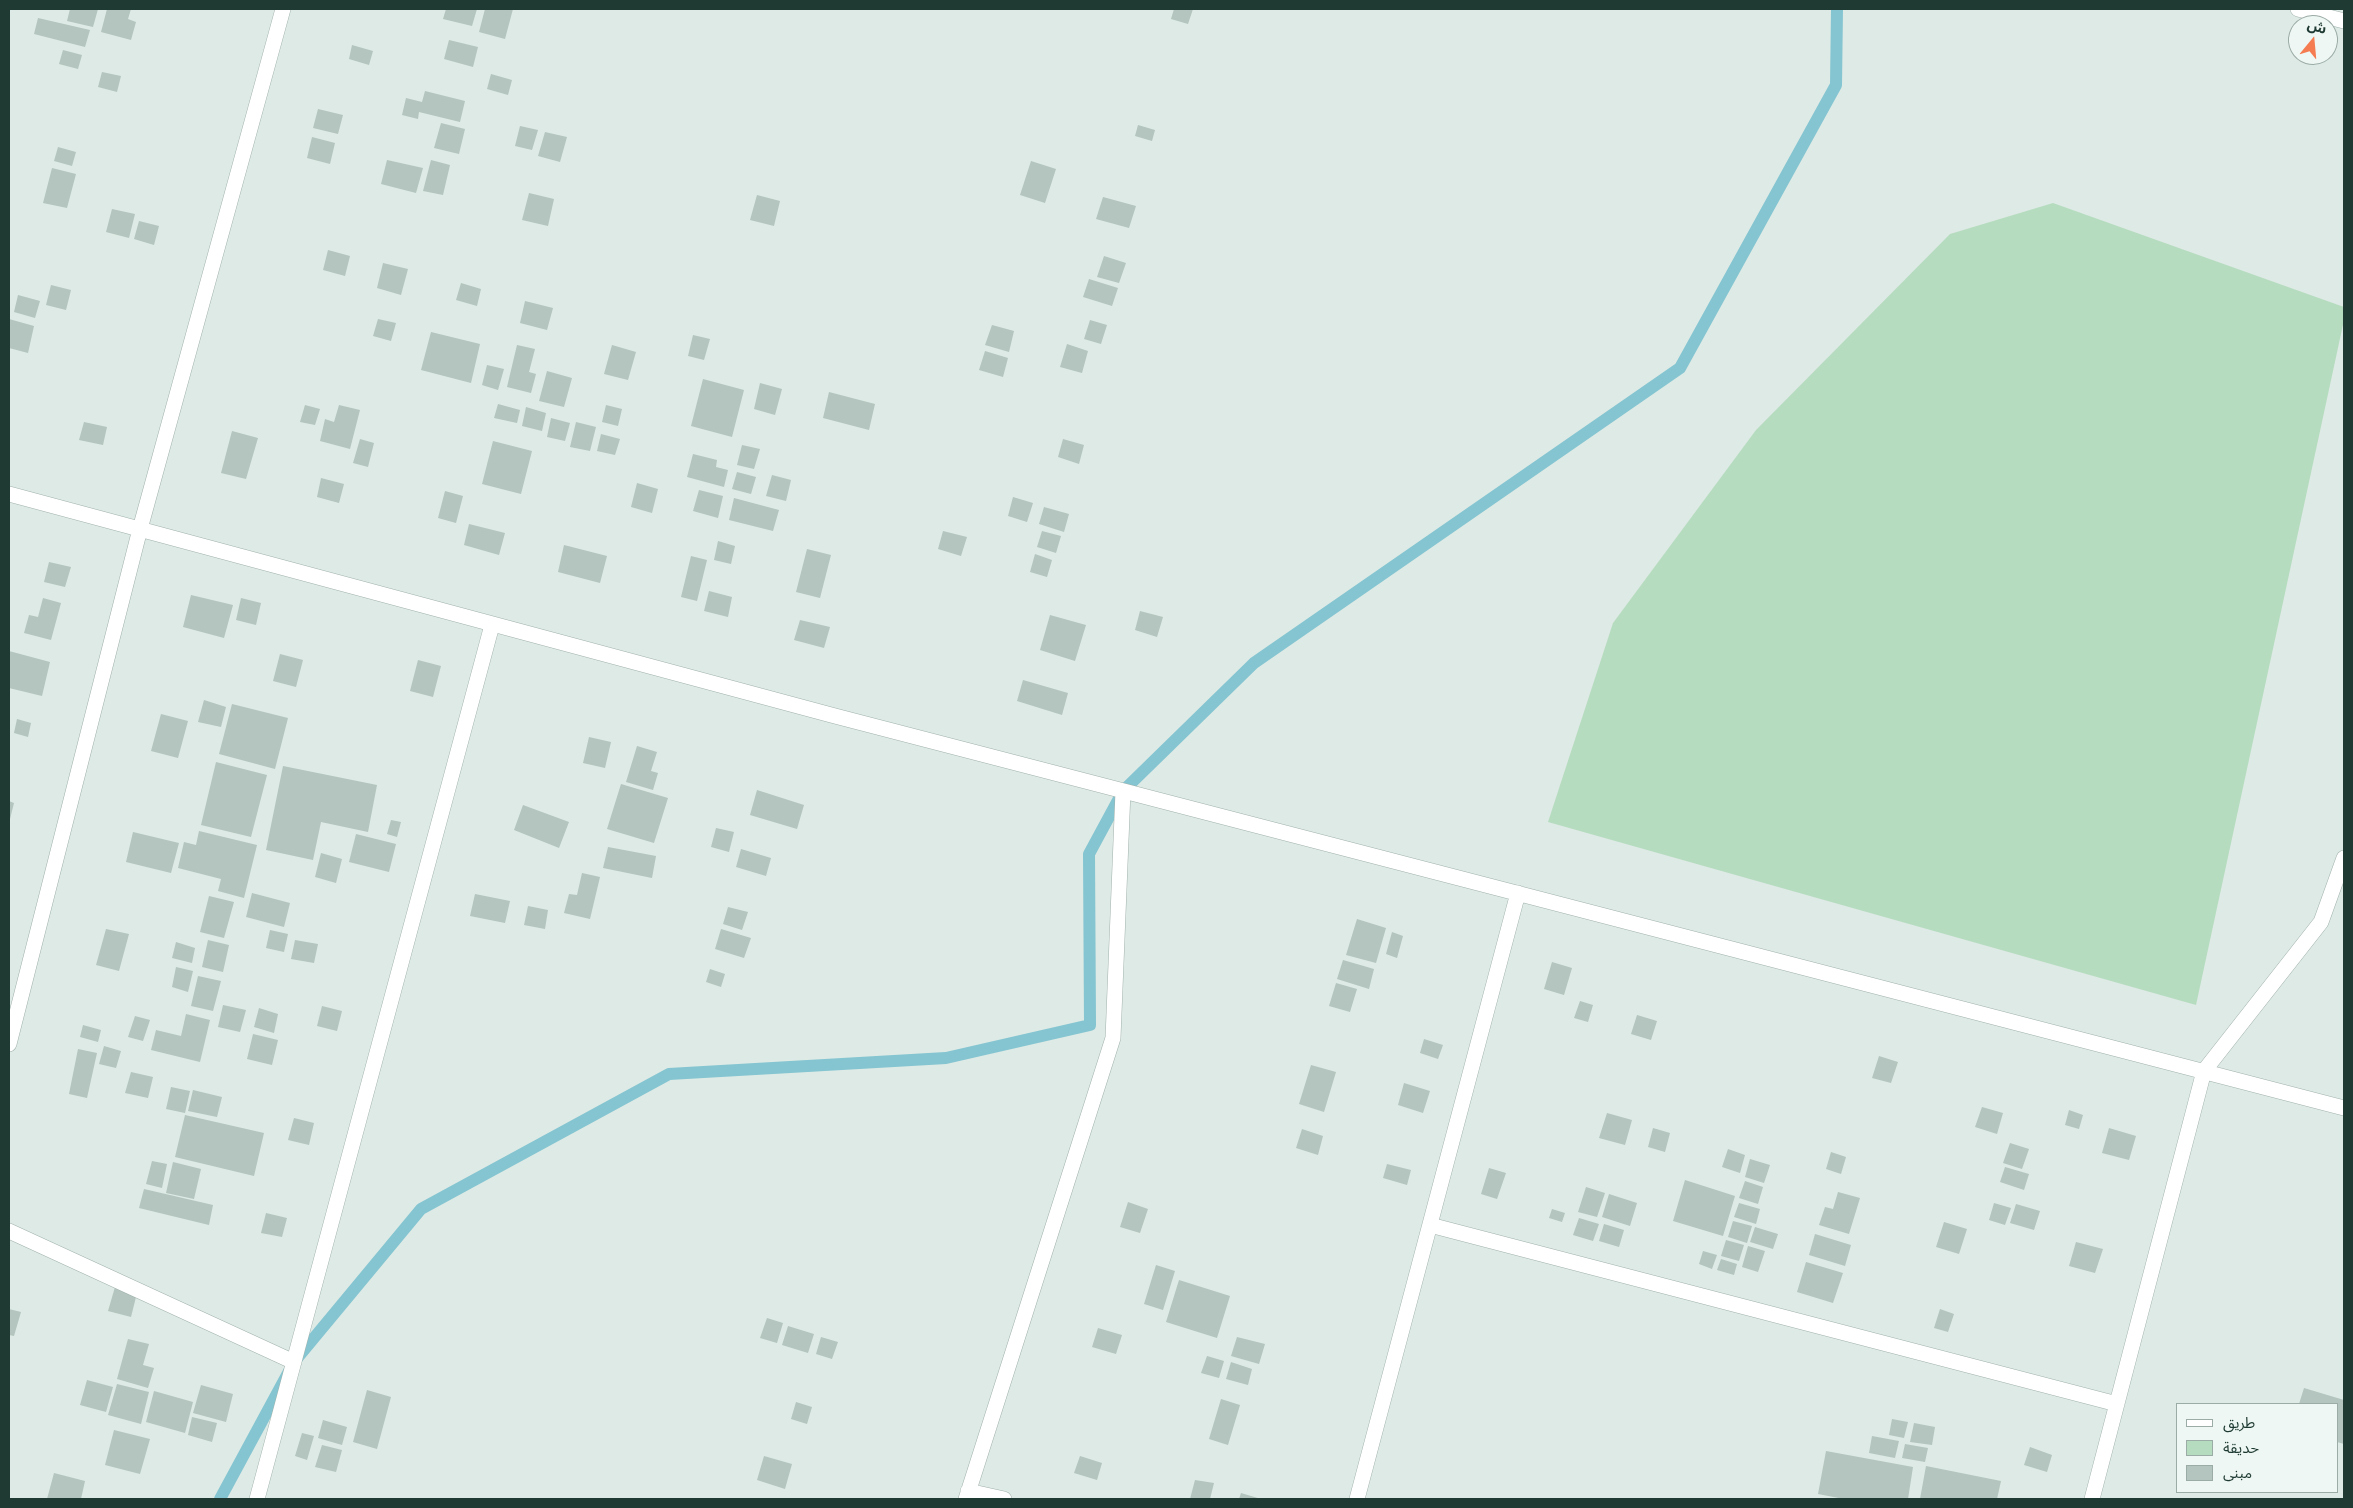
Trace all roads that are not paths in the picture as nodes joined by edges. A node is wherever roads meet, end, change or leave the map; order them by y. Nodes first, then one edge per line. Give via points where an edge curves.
1 (283, 9) edge
2 (2298, 9) edge
3 (2344, 21) edge
4 (9, 494) edge
5 (140, 529) junction
6 (492, 625) junction
7 (1122, 791) junction
8 (2344, 858) edge
9 (1518, 893) junction
10 (9, 1044) edge
11 (2204, 1071) junction
12 (2344, 1108) edge
13 (1430, 1225) junction
14 (9, 1231) edge
15 (294, 1362) junction
16 (2117, 1404) junction
17 (967, 1495) edge
18 (257, 1499) edge
19 (1004, 1499) edge
20 (1357, 1499) edge
21 (2092, 1499) edge

1 - 5 street
2 - 3 street
4 - 5 street
5 - 6 street
5 - 10 street
6 - 7 street
6 - 15 street
7 - 9 street
7 - 17 street via 1113,1038
8 - 11 street via 2321,922
9 - 11 street
9 - 13 street
11 - 12 street
11 - 16 street
13 - 16 street
13 - 20 street
14 - 15 street
15 - 18 street
16 - 21 street
17 - 19 street

